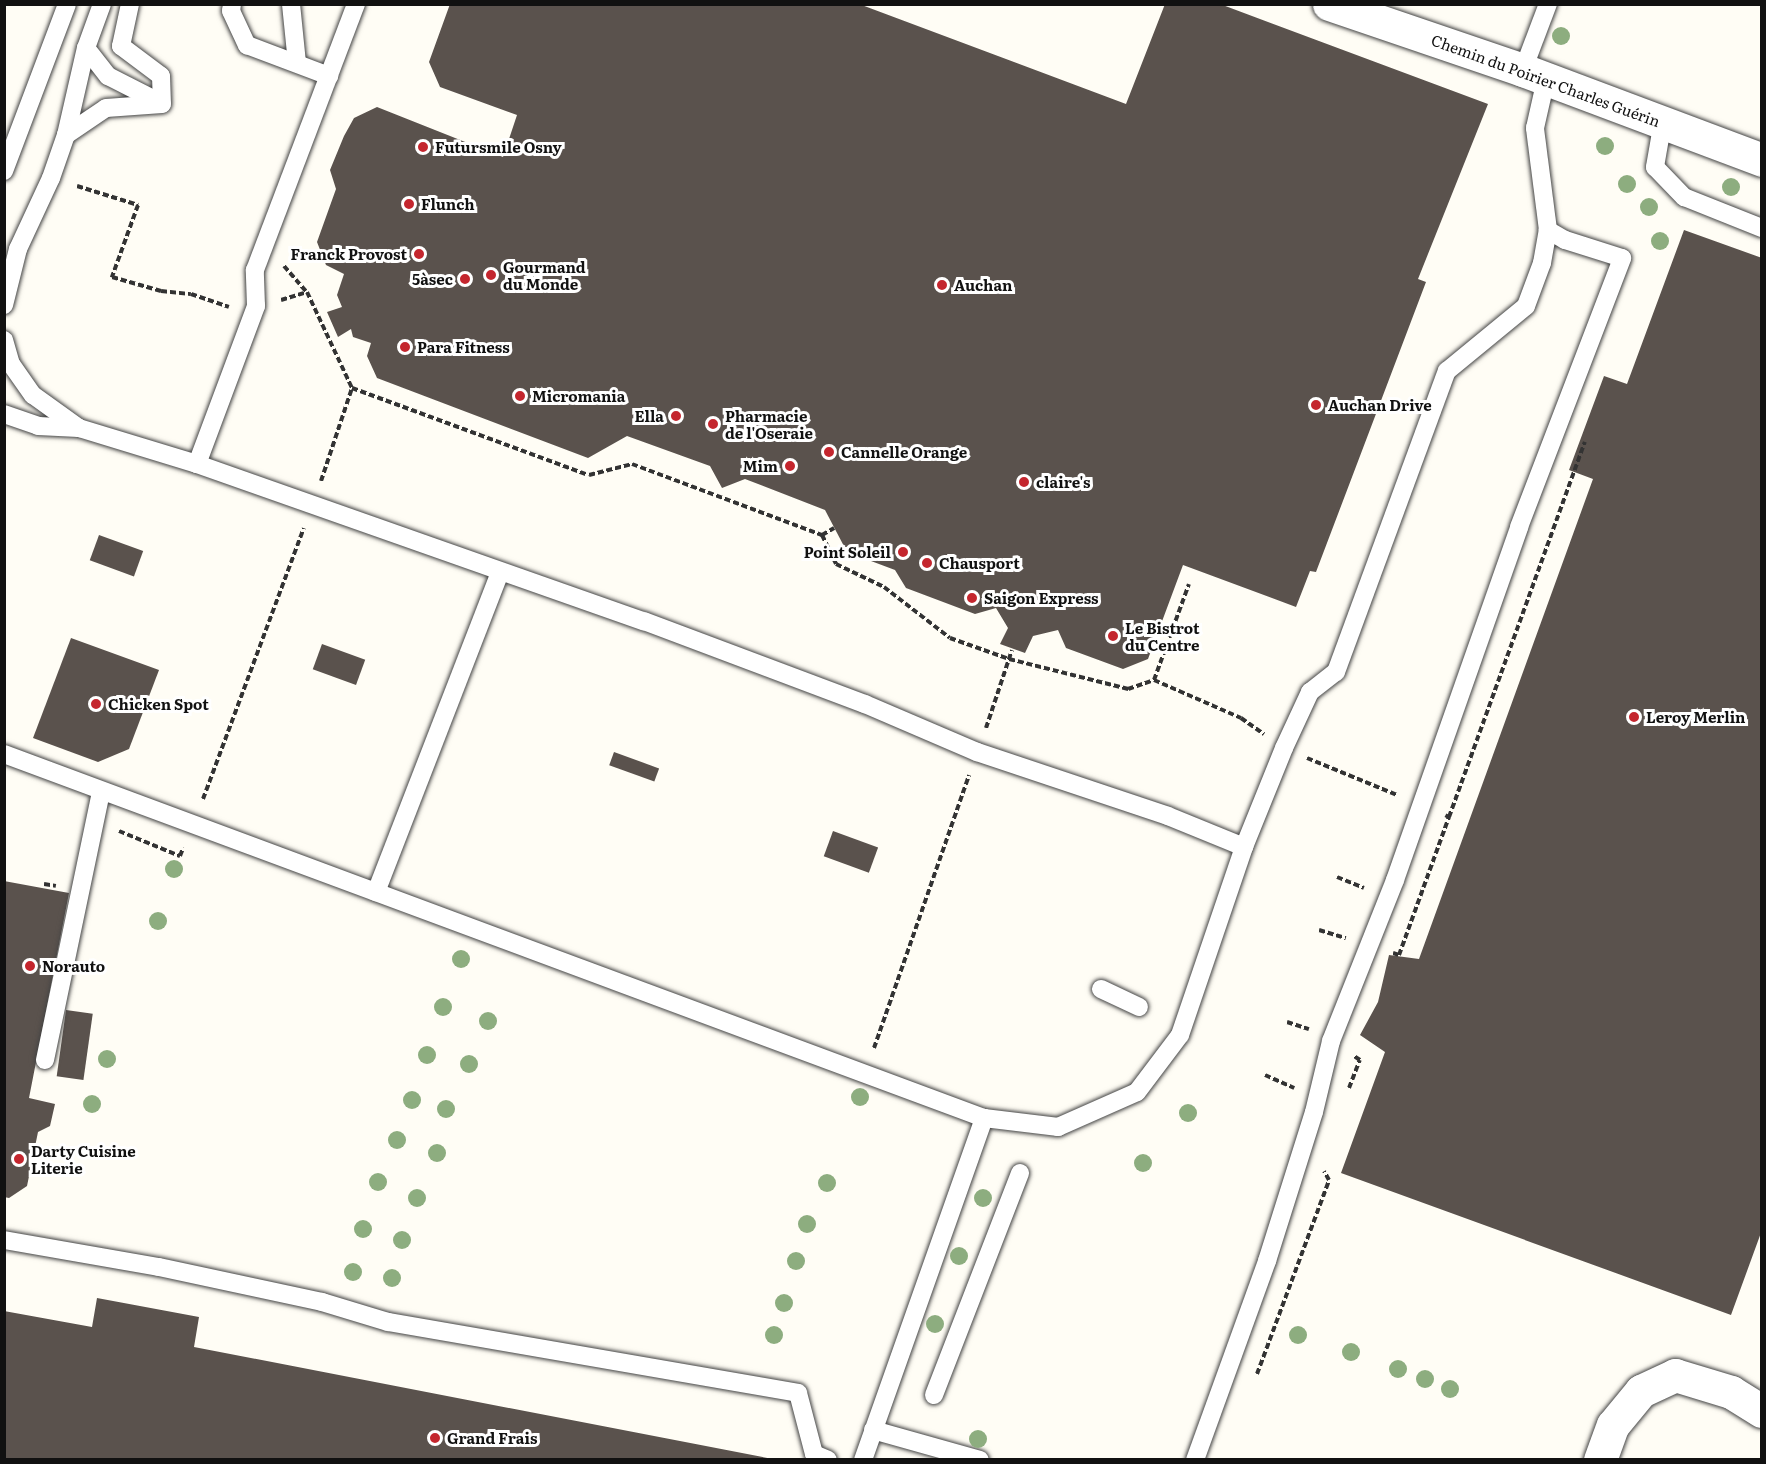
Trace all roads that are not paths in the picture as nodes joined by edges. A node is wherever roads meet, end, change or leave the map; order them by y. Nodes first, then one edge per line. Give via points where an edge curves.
1 (67, 4) edge
2 (102, 4) edge
3 (130, 4) edge
4 (232, 4) edge
5 (291, 4) edge
6 (356, 4) edge
7 (1329, 4) edge
8 (1548, 4) edge
9 (86, 48) junction
10 (297, 63) junction
11 (1534, 75) junction
12 (329, 76) junction
13 (162, 104) junction
14 (1663, 121) junction
15 (12, 126) edge
16 (66, 135) junction
17 (1761, 160) edge
18 (4, 171) edge
19 (1761, 228) edge
20 (1548, 230) junction
21 (18, 249) junction
22 (4, 267) edge
23 (4, 305) edge
24 (4, 340) edge
25 (4, 414) edge
26 (78, 428) junction
27 (197, 464) junction
28 (500, 572) junction
29 (4, 754) edge
30 (101, 791) junction
31 (1244, 847) junction
32 (376, 892) junction
33 (1101, 989) dead end
34 (1139, 1007) dead end
35 (45, 1060) dead end
36 (984, 1118) junction
37 (1020, 1173) dead end
38 (4, 1240) edge
39 (934, 1395) dead end
40 (1761, 1411) edge
41 (873, 1430) junction
42 (818, 1458) edge
43 (863, 1460) edge
44 (980, 1460) edge
45 (1195, 1460) edge
46 (1600, 1460) edge

1 - 15 lane
2 - 9 lane
3 - 13 lane via 122,46 161,76
4 - 10 lane via 231,11 248,45
5 - 10 lane
6 - 12 lane
7 - 11 street, Chemin du Poirier Charles Guérin
8 - 11 lane
9 - 13 lane via 108,76
9 - 16 lane
10 - 12 lane
11 - 14 street, Chemin du Poirier Charles Guérin
11 - 20 lane via 1535,128
12 - 27 lane via 255,270 256,306
13 - 16 lane via 106,108
14 - 17 street, Chemin du Poirier Charles Guérin
14 - 19 lane via 1655,167 1684,197
15 - 18 lane
16 - 21 lane
20 - 31 lane via 1542,262 1526,306 1448,371 1336,672 1310,692
20 - 45 lane via 1565,240 1622,258 1519,527 1370,946 1331,1041 1314,1112 1267,1261
21 - 22 lane
21 - 23 lane
24 - 26 lane via 11,364 33,395
25 - 26 lane via 38,426
26 - 27 lane
27 - 28 lane
28 - 31 lane via 865,704 977,752 1168,816
28 - 32 lane
29 - 30 lane
30 - 32 lane
30 - 35 lane
31 - 36 lane via 1180,1035 1137,1092 1058,1126
32 - 36 lane
33 - 34 lane
36 - 41 lane
37 - 39 lane
38 - 42 lane via 159,1267 322,1302 387,1322 798,1393
40 - 46 street via 1731,1392 1675,1375 1641,1391 1613,1425
41 - 43 lane
41 - 44 lane

